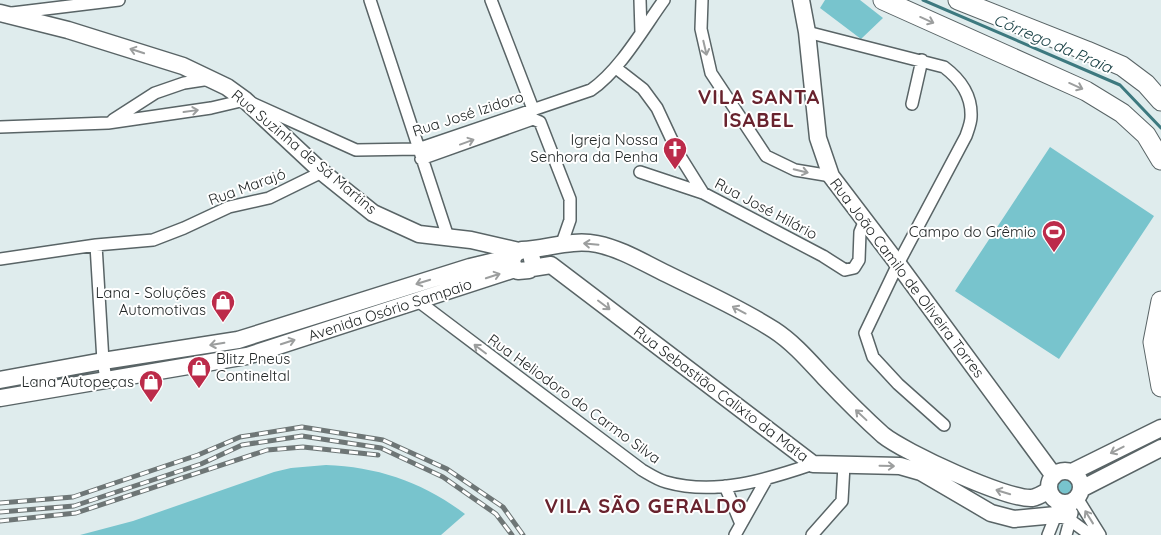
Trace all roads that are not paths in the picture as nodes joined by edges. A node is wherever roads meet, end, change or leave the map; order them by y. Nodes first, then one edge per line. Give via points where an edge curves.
1 (119, 0) edge
2 (370, 0) edge
3 (491, 0) edge
4 (640, 0) edge
5 (664, 0) edge
6 (702, 0) edge
7 (802, 0) edge
8 (883, 0) edge
9 (958, 0) edge
10 (2, 13) edge
11 (641, 32) junction
12 (807, 32) junction
13 (922, 60) junction
14 (183, 66) junction
15 (616, 68) junction
16 (210, 79) junction
17 (184, 83) junction
18 (228, 87) junction
19 (156, 93) junction
20 (245, 100) junction
21 (1161, 102) edge
22 (912, 104) dead end
23 (224, 105) junction
24 (533, 109) junction
25 (157, 116) junction
26 (108, 123) junction
27 (0, 127) edge
28 (419, 154) junction
29 (1161, 160) edge
30 (322, 172) junction
31 (640, 172) dead end
32 (831, 176) junction
33 (703, 193) junction
34 (865, 220) junction
35 (448, 237) junction
36 (471, 240) junction
37 (562, 243) junction
38 (96, 245) junction
39 (517, 256) junction
40 (0, 259) edge
41 (551, 264) junction
42 (898, 264) junction
43 (470, 267) junction
44 (418, 301) junction
45 (1161, 301) edge
46 (103, 361) junction
47 (0, 380) edge
48 (106, 380) junction
49 (1161, 387) edge
50 (0, 398) edge
51 (944, 425) dead end
52 (1161, 428) edge
53 (1161, 448) edge
54 (813, 464) junction
55 (844, 465) junction
56 (766, 480) junction
57 (725, 486) junction
58 (1066, 499) junction
59 (741, 524) junction
60 (735, 535) edge
61 (812, 535) edge
62 (1048, 535) edge
63 (1066, 535) edge
64 (1091, 535) edge

1 - 10 street
2 - 28 street
3 - 24 street
4 - 11 street
5 - 11 street, Rua José Izidoro
6 -> 32 street via 701,29 711,73 766,156 795,170
7 - 12 street, Rua João Camilo de Oliveira Torres
8 -> 29 main road via 1086,90 1122,112 1146,135
9 - 21 main road via 1122,66 1146,84
14 -> 10 street, Rua Suzinha de Sá Martins
11 - 15 street, Rua José Izidoro
12 - 13 street
12 - 32 street, Rua João Camilo de Oliveira Torres via 818,138
13 - 22 street
13 - 42 street via 944,67 956,76 969,98 971,117 966,136
14 - 16 street, Rua Suzinha de Sá Martins
14 - 17 street
15 - 24 street, Rua José Izidoro via 591,90
15 - 33 street, Rua José Hilário via 643,89 657,108 678,153
16 - 17 street
16 - 18 street, Rua Suzinha de Sá Martins
17 - 19 street
18 - 20 street, Rua Suzinha de Sá Martins
18 - 23 street via 229,95
19 - 25 street via 153,103
19 - 26 street
20 - 23 street
20 - 28 street, Rua José Izidoro via 356,150
20 - 30 street, Rua Suzinha de Sá Martins
25 -> 23 street
24 - 28 street, Rua José Izidoro
25 - 26 street
26 - 27 street
28 - 35 street
28 -> 37 street via 533,119 540,122 570,199 570,220
30 - 35 street, Rua Suzinha de Sá Martins via 373,213 419,234
30 - 38 street, Rua Marajó via 276,196 229,208 153,240
31 - 33 street
32 - 34 street, Rua João Camilo de Oliveira Torres
33 - 34 street, Rua José Hilário via 845,270 854,268 859,260 860,232
34 - 42 street, Rua João Camilo de Oliveira Torres
35 - 36 street, Rua Suzinha de Sá Martins
36 - 39 street, Rua Suzinha de Sá Martins
36 - 43 street via 475,245 475,255
37 - 39 street, Avenida Osório Sampaio
37 - 41 street via 553,252
58 -> 37 street, Avenida Osório Sampaio via 1016,496 989,488 914,453 886,437 803,354 775,331 738,309 621,252 596,244
38 - 40 street, Rua Marajó
38 - 46 street
39 - 41 street via 532,254 532,268
39 - 43 street, Avenida Osório Sampaio
44 -> 39 street, Avenida Osório Sampaio
41 -> 54 street, Rua Sebastião Calixto da Mata
42 - 51 street via 865,333 873,357
42 - 58 street, Rua João Camilo de Oliveira Torres
43 -> 46 street, Avenida Osório Sampaio via 238,340
48 -> 44 street, Avenida Osório Sampaio via 247,356
57 -> 44 street, Rua Heliodoro do Carmo Silva via 664,482 642,470
45 - 49 main road via 1153,342
46 - 47 street, Avenida Osório Sampaio
46 - 48 street
48 - 50 street, Avenida Osório Sampaio
52 -> 58 street, Rua João Camilo de Oliveira Torres via 1072,472 1080,479
53 - 58 street
54 - 55 street, Rua Sebastião Calixto da Mata
54 - 56 street, Rua Heliodoro do Carmo Silva
55 -> 58 street, Rua Sebastião Calixto da Mata via 900,466 921,472 991,513 1014,519
55 - 61 street via 842,501
56 - 57 street, Rua Heliodoro do Carmo Silva
56 - 59 street
57 - 59 street
58 - 62 street
58 - 63 street
64 -> 58 street, Rua João Camilo de Oliveira Torres
58 - 64 street
59 - 60 street

